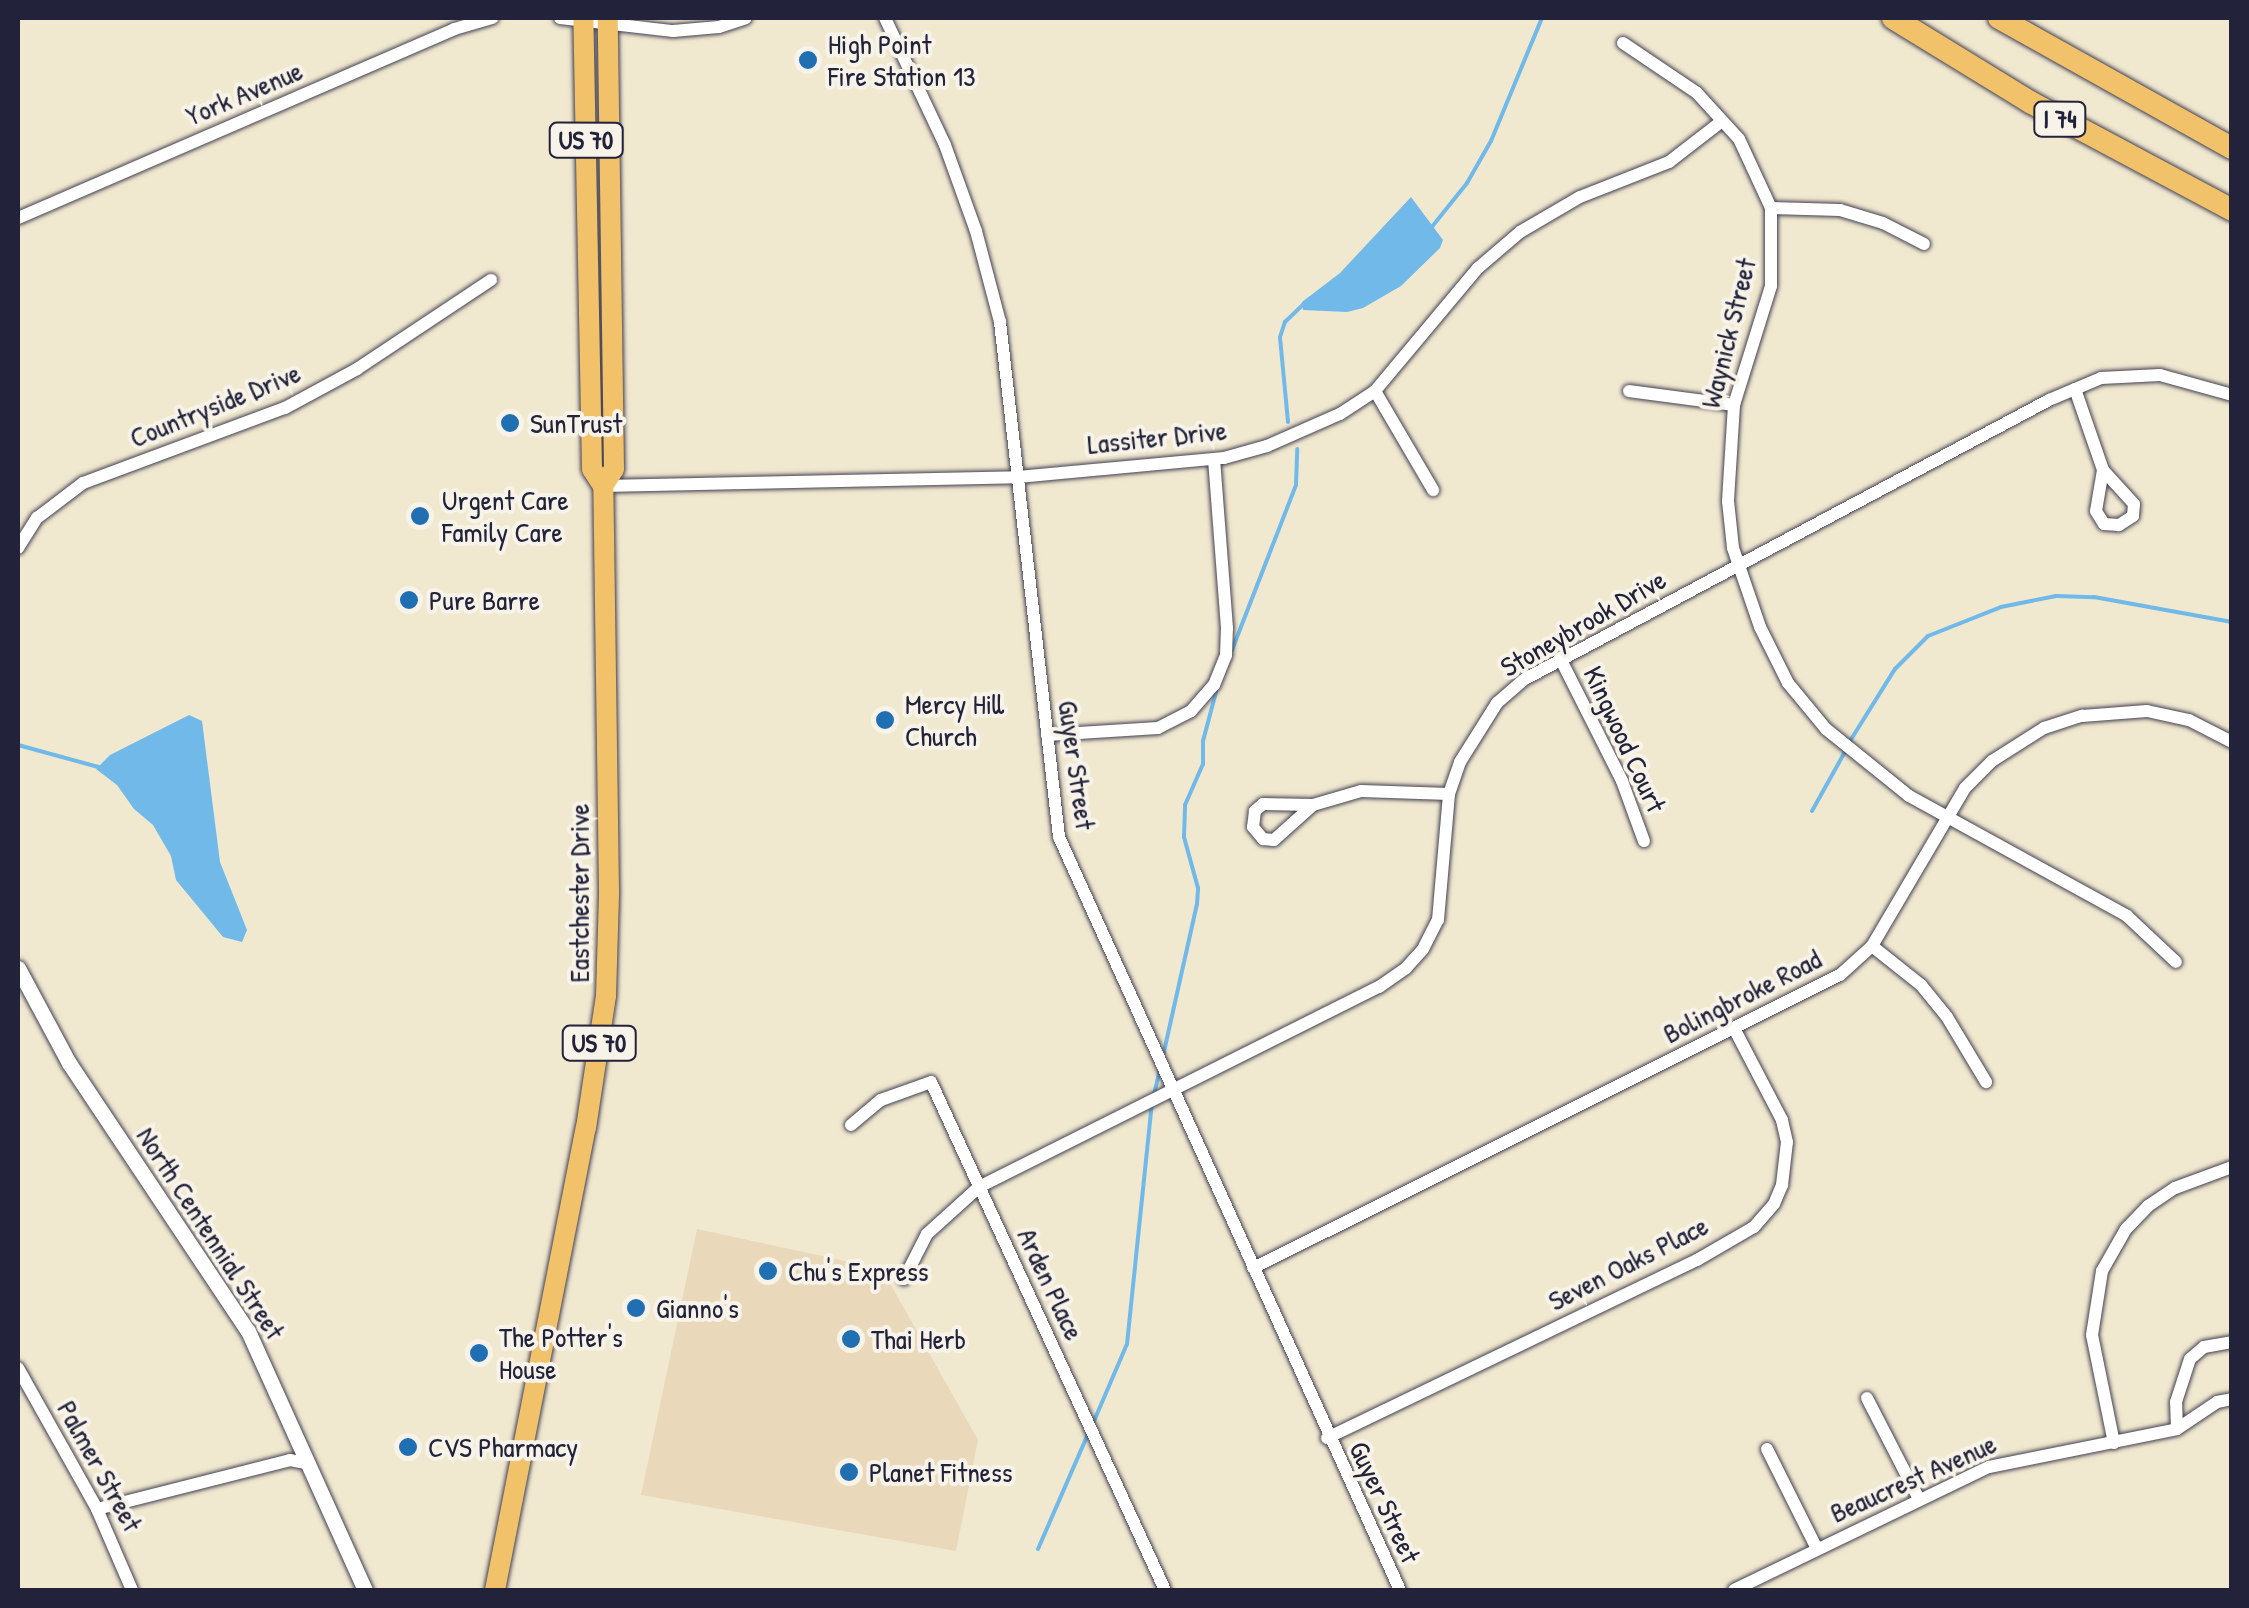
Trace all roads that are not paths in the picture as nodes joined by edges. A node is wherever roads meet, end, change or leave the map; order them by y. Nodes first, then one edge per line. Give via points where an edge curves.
1 (492, 18) edge
2 (560, 18) edge
3 (746, 18) edge
4 (885, 18) edge
5 (1893, 18) edge
6 (1999, 18) edge
7 (583, 19) edge
8 (608, 20) edge
9 (1623, 44) dead end
10 (1722, 121) junction
11 (2232, 148) edge
12 (1770, 208) junction
13 (2232, 210) edge
14 (18, 214) edge
15 (1924, 244) dead end
16 (491, 280) dead end
17 (2076, 389) junction
18 (1376, 391) junction
19 (1628, 391) dead end
20 (2232, 395) edge
21 (1734, 405) junction
22 (1214, 459) junction
23 (2104, 470) dead end
24 (1018, 476) junction
25 (603, 486) junction
26 (1433, 490) dead end
27 (18, 548) edge
28 (1738, 565) junction
29 (1560, 658) junction
30 (1046, 735) junction
31 (2232, 742) edge
32 (1449, 794) junction
33 (1313, 805) junction
34 (1948, 818) junction
35 (1644, 841) dead end
36 (1872, 946) junction
37 (2176, 962) dead end
38 (18, 968) edge
39 (1735, 1030) junction
40 (1986, 1082) dead end
41 (1170, 1090) junction
42 (851, 1125) dead end
43 (2232, 1167) edge
44 (979, 1187) junction
45 (1253, 1268) junction
46 (904, 1279) dead end
47 (2232, 1342) edge
48 (18, 1368) edge
49 (1867, 1398) dead end
50 (2232, 1399) edge
51 (2176, 1429) junction
52 (1327, 1438) junction
53 (2114, 1444) junction
54 (1767, 1449) dead end
55 (310, 1464) junction
56 (1918, 1498) junction
57 (97, 1509) junction
58 (1816, 1550) junction
59 (132, 1590) edge
60 (365, 1590) edge
61 (495, 1590) edge
62 (1165, 1590) edge
63 (1400, 1590) edge
64 (1734, 1590) edge

1 - 14 street, York Avenue
2 - 7 street
3 - 8 street via 694,31
4 - 24 street, Guyer Street via 945,145 976,231 1002,332
5 - 13 highway, I 74 via 2030,102
6 - 11 highway, I 74
7 - 8 street
7 - 25 main road, Eastchester Drive / US 70 via 592,470
8 - 25 main road, Eastchester Drive / US 70 via 614,469
9 - 10 street, Waynick Street via 1697,93
10 - 12 street, Waynick Street via 1754,163
10 - 18 street, Lassiter Drive via 1669,162 1580,197 1520,232 1478,268
12 - 15 street via 1840,210
12 - 21 street, Waynick Street via 1771,286
16 - 27 street, Countryside Drive via 285,408 71,490 37,518
17 - 20 street, Stoneybrook Drive via 2102,378 2160,375
17 - 23 street
17 - 28 street, Stoneybrook Drive
18 - 22 street, Lassiter Drive via 1304,432
18 - 26 street
19 - 21 street
21 - 28 street, Waynick Street via 1728,501
22 - 24 street, Lassiter Drive
22 - 30 street via 1226,655 1214,685 1191,711 1158,728
24 - 25 street, Lassiter Drive
24 - 30 street, Guyer Street
25 - 61 main road, Eastchester Drive / US 70 via 606,996
28 - 29 street, Stoneybrook Drive
28 - 34 street, Waynick Street via 1788,683 1870,767
29 - 32 street, Stoneybrook Drive via 1497,703 1474,734
29 - 35 street, Kingwood Court via 1622,781
30 - 41 street, Guyer Street via 1059,836
31 - 34 street, Bolingbroke Road via 2160,712 2082,716 2044,728 1992,761
32 - 33 street via 1361,791
32 - 41 street, Stoneybrook Drive via 1438,920 1406,968
33 - 33 street via 1274,840 1253,827 1254,811 1263,804
34 - 36 street, Bolingbroke Road
34 - 37 street, Waynick Street via 2127,916
36 - 39 street, Bolingbroke Road via 1840,975
36 - 40 street via 1947,1016
38 - 55 street, North Centennial Street via 69,1063 222,1286
39 - 45 street, Bolingbroke Road
39 - 52 street, Seven Oaks Place via 1787,1142 1782,1185 1754,1226 1697,1260
41 - 44 street, Stoneybrook Drive
41 - 45 street, Guyer Street
42 - 44 street, Arden Place via 881,1100 931,1082
43 - 53 street via 2148,1206 2102,1271 2092,1335
44 - 46 street, Stoneybrook Drive via 926,1234
44 - 62 street, Arden Place
45 - 52 street, Guyer Street
47 - 51 street via 2204,1347 2190,1359 2176,1402
48 - 57 street, Palmer Street
49 - 56 street
50 - 51 street, Beaucrest Avenue
51 - 53 street, Beaucrest Avenue
52 - 63 street, Guyer Street
53 - 56 street, Beaucrest Avenue via 2018,1458
54 - 58 street
55 - 57 street via 290,1460
55 - 60 street, North Centennial Street
56 - 58 street, Beaucrest Avenue
57 - 59 street, Palmer Street
58 - 64 street, Beaucrest Avenue

